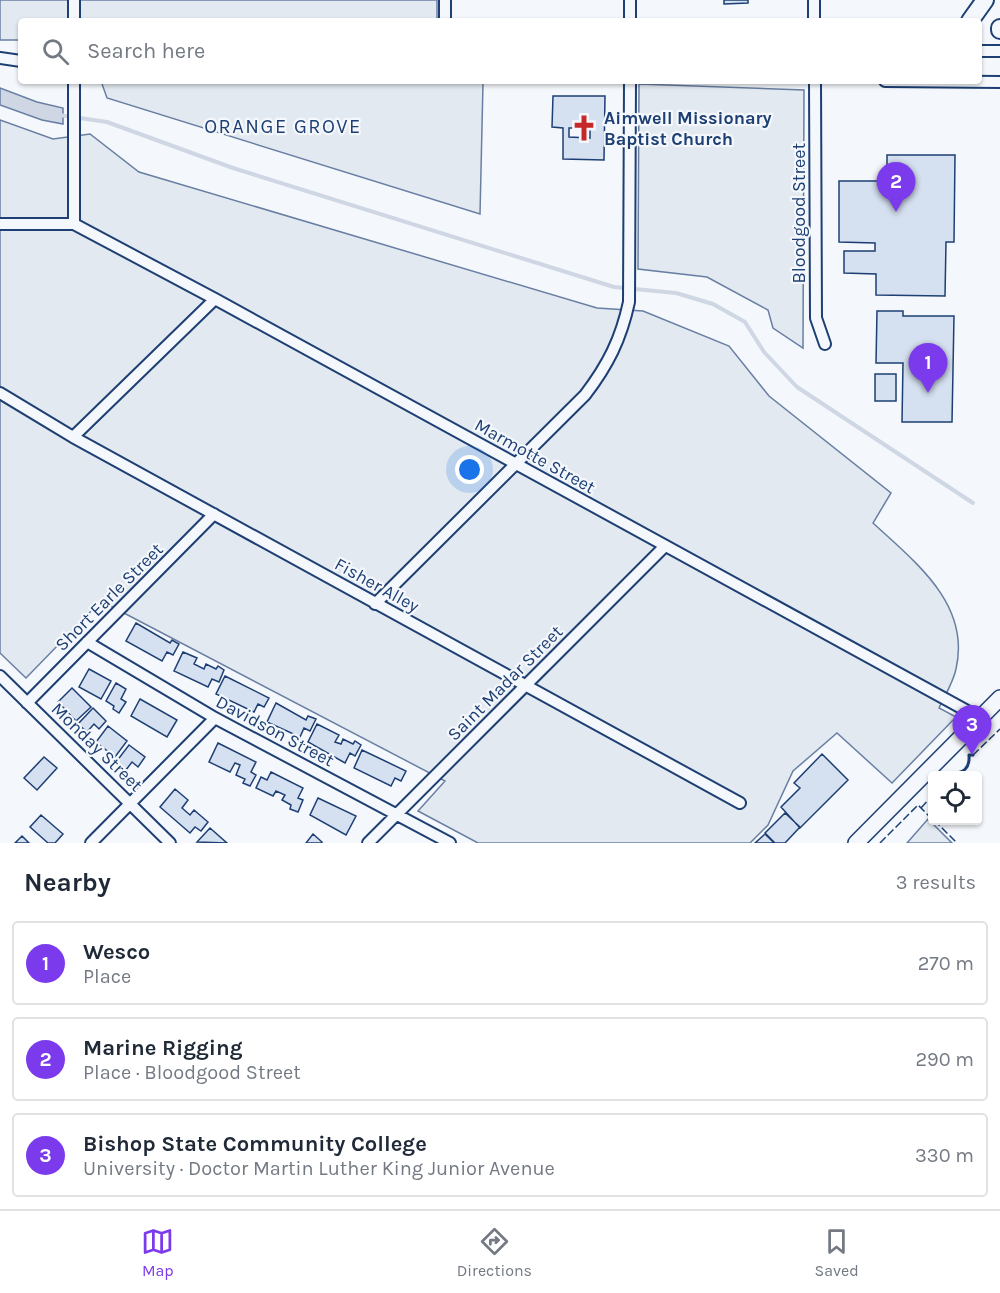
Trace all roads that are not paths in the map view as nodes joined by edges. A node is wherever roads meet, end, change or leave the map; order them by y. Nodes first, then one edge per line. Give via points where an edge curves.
1 (74, 0) edge
2 (445, 0) edge
3 (630, 0) edge
4 (814, 0) edge
5 (985, 0) edge
6 (74, 18) edge
7 (445, 18) edge
8 (630, 18) edge
9 (814, 18) edge
10 (972, 18) edge
11 (982, 51) edge
12 (1000, 51) edge
13 (0, 58) edge
14 (18, 61) edge
15 (982, 82) edge
16 (1000, 82) edge
17 (74, 84) edge
18 (630, 84) edge
19 (815, 84) edge
20 (0, 224) edge
21 (74, 224) junction
22 (216, 299) junction
23 (825, 344) dead end
24 (0, 393) edge
25 (73, 437) junction
26 (516, 464) junction
27 (214, 514) junction
28 (665, 546) junction
29 (375, 604) junction
30 (87, 642) junction
31 (0, 676) edge
32 (526, 684) junction
33 (1000, 698) edge
34 (27, 703) junction
35 (215, 718) junction
36 (980, 718) junction
37 (130, 803) junction
38 (741, 804) dead end
39 (397, 814) junction
40 (91, 843) edge
41 (170, 843) edge
42 (368, 843) edge
43 (450, 843) edge
44 (856, 843) edge

1 - 6 street
2 - 7 street
3 - 8 street
4 - 9 street
5 - 10 main road
11 - 12 street
13 - 14 street
15 - 16 street
17 - 21 street
18 - 26 street via 630,279 623,329 611,357 585,395
19 - 23 street, Bloodgood Street via 816,318
20 - 21 street
21 - 22 street, Marmotte Street
22 - 25 street
22 - 26 street, Marmotte Street
24 - 25 street, Fisher Alley
25 - 27 street, Fisher Alley
26 - 28 street, Marmotte Street
26 - 29 street
27 - 29 street, Fisher Alley
27 - 30 street, Short Earle Street
28 - 32 street, Saint Madar Street
28 - 36 street, Marmotte Street
29 - 32 street, Fisher Alley
30 - 34 street, Short Earle Street
30 - 35 street, Davidson Street
31 - 34 street, Monday Street
32 - 38 street, Fisher Alley
32 - 39 street, Saint Madar Street
33 - 36 main road
34 - 37 street, Monday Street
35 - 37 street
35 - 39 street, Davidson Street
36 - 44 main road
37 - 40 street
37 - 41 street, Monday Street
39 - 42 street, Saint Madar Street
39 - 43 street, Davidson Street

